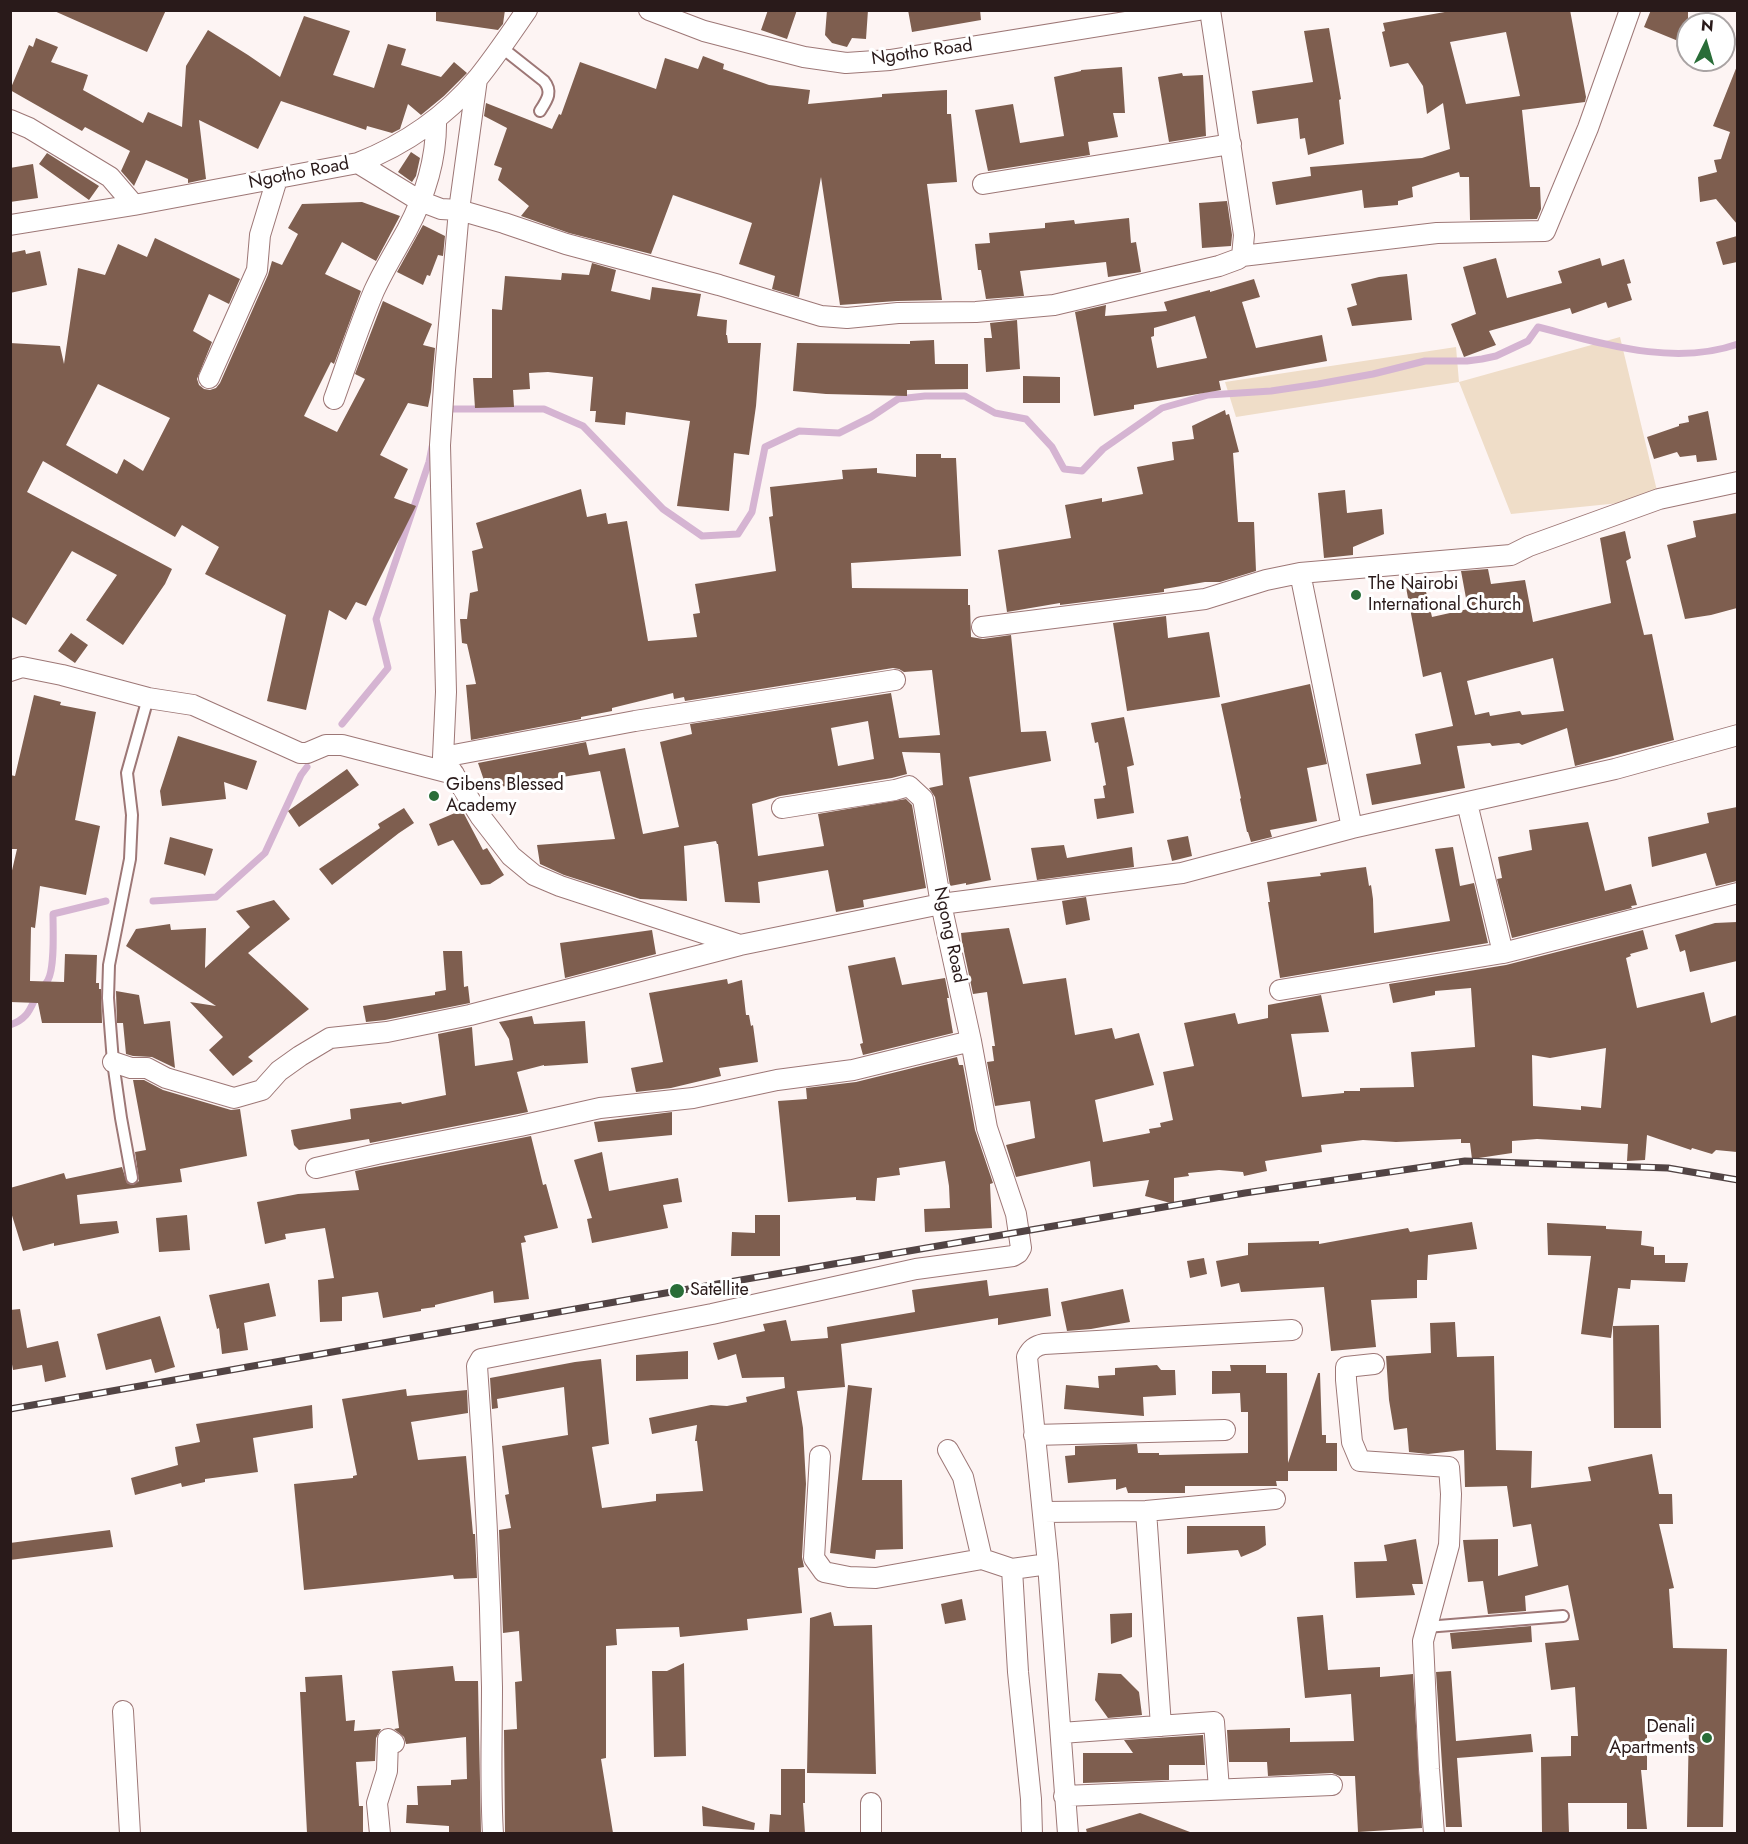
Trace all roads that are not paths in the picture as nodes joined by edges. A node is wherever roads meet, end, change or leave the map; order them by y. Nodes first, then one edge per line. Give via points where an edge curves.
1 (527, 10) edge
2 (649, 10) edge
3 (1199, 10) edge
4 (1210, 10) edge
5 (1630, 10) edge
6 (1151, 14) edge
7 (501, 47) junction
8 (477, 79) junction
9 (540, 111) dead end
10 (436, 119) junction
11 (10, 120) edge
12 (1231, 144) junction
13 (358, 163) junction
14 (277, 179) junction
15 (983, 184) dead end
16 (420, 201) junction
17 (134, 205) junction
18 (459, 210) junction
19 (10, 225) edge
20 (1242, 256) junction
21 (209, 378) dead end
22 (334, 399) dead end
23 (1737, 482) edge
24 (1300, 573) junction
25 (982, 627) dead end
26 (10, 671) edge
27 (895, 680) dead end
28 (148, 698) junction
29 (1737, 735) edge
30 (443, 757) junction
31 (454, 774) junction
32 (1467, 803) junction
33 (782, 808) dead end
34 (1352, 828) junction
35 (1737, 893) edge
36 (941, 904) junction
37 (740, 945) junction
38 (1503, 953) junction
39 (1280, 990) dead end
40 (971, 1041) junction
41 (113, 1062) junction
42 (316, 1168) dead end
43 (132, 1178) dead end
44 (1292, 1330) dead end
45 (1374, 1364) dead end
46 (1226, 1430) dead end
47 (1034, 1435) junction
48 (948, 1450) dead end
49 (820, 1456) dead end
50 (1275, 1499) dead end
51 (1146, 1510) junction
52 (1043, 1512) junction
53 (982, 1559) junction
54 (1048, 1564) junction
55 (1012, 1569) junction
56 (1563, 1616) dead end
57 (1426, 1627) junction
58 (123, 1711) dead end
59 (1161, 1726) junction
60 (1061, 1733) junction
61 (394, 1743) dead end
62 (1332, 1785) dead end
63 (1219, 1789) junction
64 (1064, 1796) junction
65 (871, 1803) dead end
66 (130, 1833) edge
67 (380, 1833) edge
68 (493, 1833) edge
69 (871, 1833) edge
70 (1032, 1833) edge
71 (1068, 1833) edge
72 (1434, 1833) edge

1 - 7 street, Ngotho Road
2 - 6 street, Ngotho Road via 715,34 804,57 846,63 890,60
3 - 6 street, Ngotho Road
4 - 12 street
5 - 20 street via 1588,128 1545,231 1437,233
7 - 8 street, Ngotho Road
7 - 9 lane via 548,86 549,93
8 - 10 street, Ngotho Road
8 - 18 street
10 - 13 street, Ngotho Road via 382,154
10 - 16 street via 434,155
11 - 17 street via 110,177
12 - 15 street
12 - 20 street via 1244,235
13 - 14 street, Ngotho Road
13 - 16 street
14 - 17 street, Ngotho Road
14 - 21 street via 260,235 257,270
16 - 18 street via 441,209
16 - 22 street via 374,291
17 - 19 street, Ngotho Road
18 - 20 street via 821,316 847,318 1054,305 1219,266
18 - 30 street via 440,445 446,692
23 - 24 street via 1659,499 1510,555
24 - 25 street via 1204,599
24 - 34 street
26 - 28 street via 22,667
27 - 30 street
28 - 31 street via 193,705 300,753 342,745
28 - 41 lane via 127,773 132,815 130,859 110,965 108,998
29 - 32 street via 1615,769
30 - 31 street
31 - 37 street via 511,856 534,875
32 - 34 street
32 - 38 street
33 - 36 street, Ngong Road via 909,786 923,799
34 - 36 street via 1182,873
35 - 38 street
36 - 37 street
36 - 40 street, Ngong Road
37 - 41 street via 470,1015 387,1032 330,1038 279,1071 262,1090 234,1098 166,1078 147,1068
38 - 39 street
40 - 42 street via 853,1070 777,1080 693,1098 600,1108
40 - 68 street, Ngong Road via 987,1128 1016,1214 1021,1248 1018,1253 916,1269 481,1359 477,1366 487,1508
41 - 43 lane
44 - 47 street via 1037,1345 1027,1357
45 - 57 street via 1346,1367 1352,1442 1360,1461 1449,1467 1449,1545
46 - 47 street
47 - 52 street
48 - 53 street via 963,1476
49 - 53 street via 814,1558 824,1572 876,1578
50 - 51 street
51 - 52 street
51 - 59 street
52 - 54 street
53 - 55 street
54 - 55 street
54 - 60 street
55 - 70 street
56 - 57 lane
57 - 72 street via 1423,1641
58 - 66 street
59 - 60 street
59 - 63 street via 1214,1722
60 - 64 street
61 - 67 street via 388,1739 387,1771 377,1803
62 - 63 street
63 - 64 street
64 - 71 street
65 - 69 street

